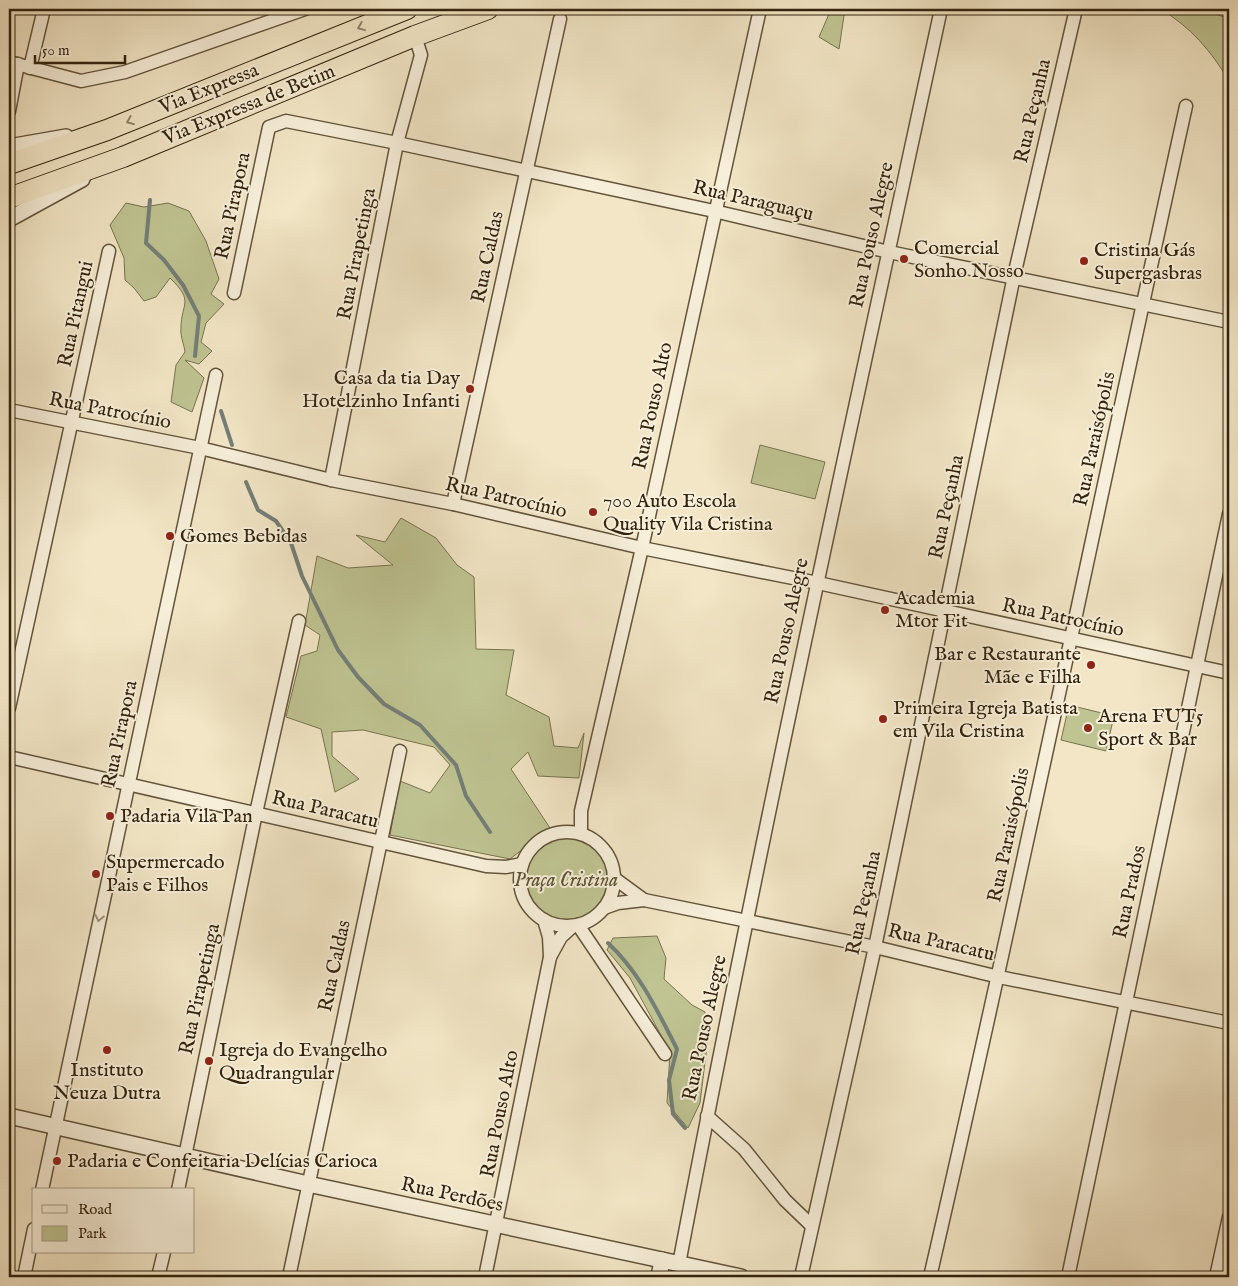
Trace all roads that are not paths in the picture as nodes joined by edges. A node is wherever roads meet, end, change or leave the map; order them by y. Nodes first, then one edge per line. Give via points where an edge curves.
1 (44, 9) edge
2 (407, 9) edge
3 (488, 9) edge
4 (760, 9) edge
5 (941, 9) edge
6 (1076, 9) edge
7 (299, 10) edge
8 (560, 19) dead end
9 (415, 36) junction
10 (19, 65) edge
11 (1186, 106) dead end
12 (9, 112) edge
13 (269, 127) joint
14 (107, 130) junction
15 (397, 143) junction
16 (9, 147) edge
17 (123, 157) junction
18 (9, 164) edge
19 (526, 172) junction
20 (9, 198) edge
21 (714, 211) junction
22 (9, 219) edge
23 (109, 251) dead end
24 (889, 252) junction
25 (1014, 276) junction
26 (234, 293) dead end
27 (1143, 304) junction
28 (1229, 322) edge
29 (216, 375) dead end
30 (9, 410) edge
31 (71, 423) junction
32 (200, 448) junction
33 (331, 480) junction
34 (453, 504) junction
35 (1229, 514) edge
36 (642, 548) junction
37 (818, 583) junction
38 (945, 612) junction
39 (300, 621) dead end
40 (1072, 639) junction
41 (1197, 666) junction
42 (1229, 673) edge
43 (9, 708) edge
44 (400, 751) dead end
45 (9, 757) edge
46 (128, 785) junction
47 (581, 811) junction
48 (256, 813) junction
49 (564, 832) junction
50 (581, 834) junction
51 (381, 842) junction
52 (522, 864) junction
53 (486, 866) junction
54 (614, 878) junction
55 (520, 884) junction
56 (644, 900) junction
57 (604, 908) junction
58 (544, 920) junction
59 (747, 923) junction
60 (575, 925) junction
61 (875, 947) junction
62 (550, 957) junction
63 (999, 977) junction
64 (1126, 1001) junction
65 (1229, 1022) edge
66 (665, 1054) dead end
67 (9, 1116) edge
68 (707, 1116) junction
69 (55, 1126) junction
70 (185, 1156) junction
71 (308, 1184) junction
72 (42, 1188) edge
73 (178, 1188) edge
74 (1229, 1217) edge
75 (496, 1225) junction
76 (812, 1226) junction
77 (32, 1239) edge
78 (164, 1254) edge
79 (662, 1260) junction
80 (686, 1269) edge
81 (24, 1277) edge
82 (158, 1277) edge
83 (289, 1277) edge
84 (485, 1277) edge
85 (658, 1277) edge
86 (741, 1277) edge
87 (801, 1277) edge
88 (930, 1277) edge
89 (1068, 1277) edge
90 (1216, 1277) edge

1 - 10 street
2 -> 14 highway, Via Expressa
3 - 9 highway, Via Expressa de Betim
4 - 21 street, Rua Pouso Alto
5 - 24 street, Rua Pouso Alegre
6 - 25 street, Rua Peçanha
7 - 10 street via 125,72 81,81
8 - 19 street, Rua Caldas
9 - 15 street, Rua Pirapetinga via 421,55
9 - 17 highway, Via Expressa de Betim
10 - 12 street
11 - 27 street, Rua Paraisópolis
13 - 15 street, Rua Paraguaçu via 286,121
13 - 26 street, Rua Pirapora
14 - 16 street
14 - 18 highway, Via Expressa
15 - 19 street, Rua Paraguaçu
15 - 33 street, Rua Pirapetinga
17 - 20 highway, Via Expressa de Betim
17 - 22 street
19 - 21 street, Rua Paraguaçu
19 - 34 street, Rua Caldas
21 - 24 street, Rua Paraguaçu
21 - 36 street, Rua Pouso Alto
23 - 31 street, Rua Pitangui
24 - 25 street, Rua Paraguaçu
24 - 37 street, Rua Pouso Alegre
25 - 27 street, Rua Paraguaçu
25 - 38 street, Rua Peçanha
27 - 28 street, Rua Paraguaçu
27 - 40 street, Rua Paraisópolis
29 - 32 street, Rua Pirapora
30 - 31 street, Rua Patrocínio
31 - 32 street, Rua Patrocínio
31 - 43 street, Rua Pitangui
32 - 33 street, Rua Patrocínio
32 - 46 street, Rua Pirapora
33 - 34 street, Rua Patrocínio
34 - 36 street, Rua Patrocínio
35 - 41 street, Rua Prados
36 - 37 street, Rua Patrocínio
36 - 47 street, Rua Pouso Alto
37 - 38 street, Rua Patrocínio
37 - 59 street, Rua Pouso Alegre
38 - 40 street, Rua Patrocínio
38 - 61 street, Rua Peçanha
39 - 48 street, Rua Pirapetinga
40 - 41 street, Rua Patrocínio
40 - 63 street, Rua Paraisópolis via 1041,769
41 - 42 street, Rua Patrocínio
41 - 64 street, Rua Prados
44 - 51 street, Rua Caldas
45 - 46 street, Rua Paracatu
46 - 48 street, Rua Paracatu
46 -> 69 street, Rua Pirapora
47 - 49 street, Rua Pouso Alto
47 - 50 street, Rua Pouso Alto
48 - 51 street, Rua Paracatu
48 - 70 street, Rua Pirapetinga
49 - 50 street
49 - 52 street via 539,841
50 - 54 street via 601,846 612,866
51 - 53 street, Rua Paracatu
51 - 71 street, Rua Caldas
52 - 53 street, Rua Paracatu
52 - 55 street
53 - 55 street, Rua Paracatu
54 - 56 street, Rua Paracatu
54 - 57 street
55 - 58 street via 528,905
56 - 57 street, Rua Paracatu
56 - 59 street, Rua Paracatu
57 - 60 street via 588,922
58 - 60 street via 558,925
58 - 62 street, Rua Pouso Alto
59 - 61 street, Rua Paracatu
59 - 68 street, Rua Pouso Alegre
60 - 62 street, Rua Pouso Alto via 561,937
60 - 66 street
61 - 63 street, Rua Paracatu
61 - 76 street, Rua Peçanha
62 - 75 street, Rua Pouso Alto
63 - 64 street, Rua Paracatu
63 - 88 street, Rua Paraisópolis
64 - 65 street, Rua Paracatu
64 - 89 street, Rua Prados
67 - 69 street, Rua Perdões
68 - 76 street via 744,1149 785,1200
68 - 80 street, Rua Pouso Alegre
69 - 70 street, Rua Perdões
69 - 72 street, Rua Pirapora
70 - 71 street, Rua Perdões
70 - 73 street, Rua Pirapetinga
71 - 75 street, Rua Perdões
71 - 83 street, Rua Caldas
74 - 90 street
75 - 79 street, Rua Perdões
75 - 84 street, Rua Pouso Alto
76 - 87 street, Rua Peçanha
77 - 81 street
78 - 82 street
79 - 80 street, Rua Perdões
79 - 85 street
80 - 86 street, Rua Perdões

